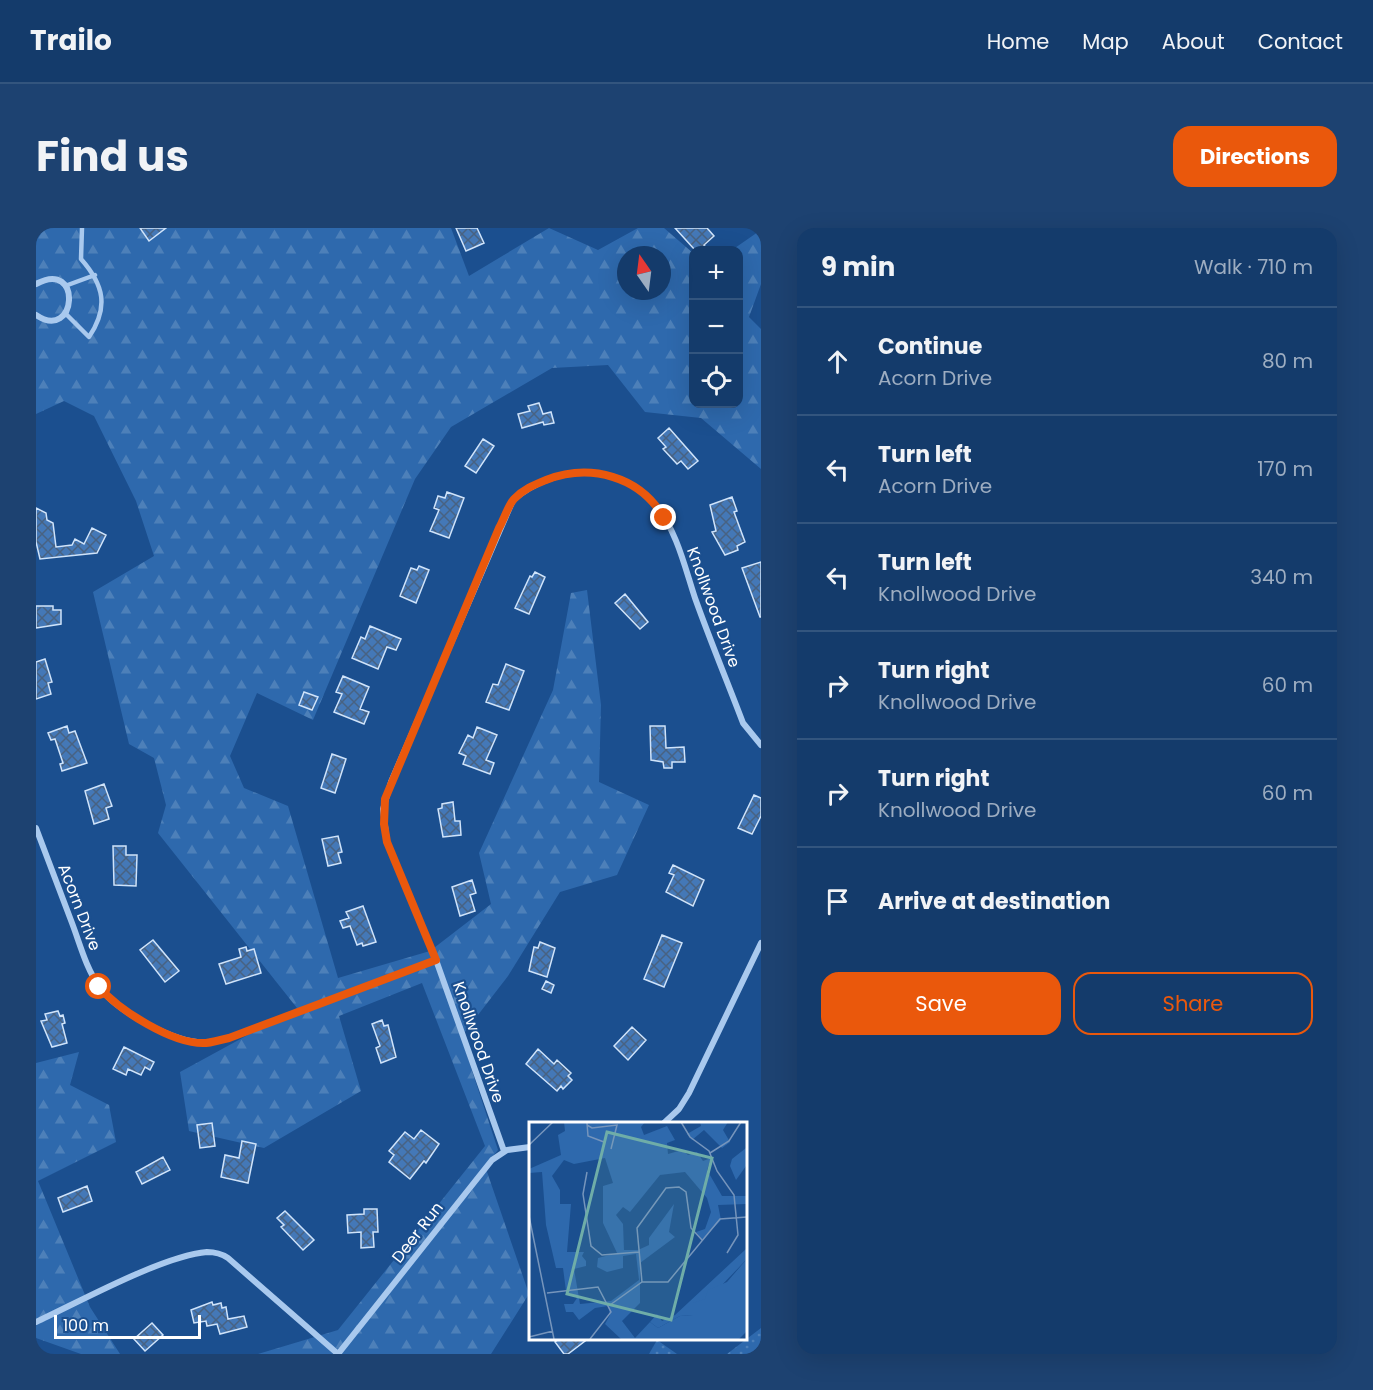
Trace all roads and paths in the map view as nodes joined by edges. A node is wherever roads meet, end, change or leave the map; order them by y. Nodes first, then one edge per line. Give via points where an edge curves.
1 (82, 228) edge
2 (95, 275) junction
3 (36, 284) edge
4 (66, 286) junction
5 (65, 313) junction
6 (36, 315) edge
7 (761, 745) edge
8 (36, 828) edge
9 (761, 943) edge
10 (436, 960) junction
11 (665, 1122) edge
12 (529, 1147) edge
13 (504, 1151) junction
14 (36, 1322) edge
15 (338, 1354) edge

1 - 2 lane via 81,259
2 - 4 lane
2 - 5 lane via 102,299 101,320 89,337
3 - 4 street via 55,279
4 - 5 street via 70,300
5 - 6 street via 50,320
7 - 10 street, Knollwood Drive via 743,723 670,528 649,497 618,478 596,471 573,472 528,487 513,500 499,528 385,799 387,842
8 - 10 street, Acorn Drive via 99,987 123,1009 163,1031 194,1042 229,1038
9 - 11 street via 689,1093
10 - 13 street, Knollwood Drive
12 - 13 street
13 - 15 street, Deer Run via 468,1189
14 - 15 street via 145,1272 208,1252 228,1258

